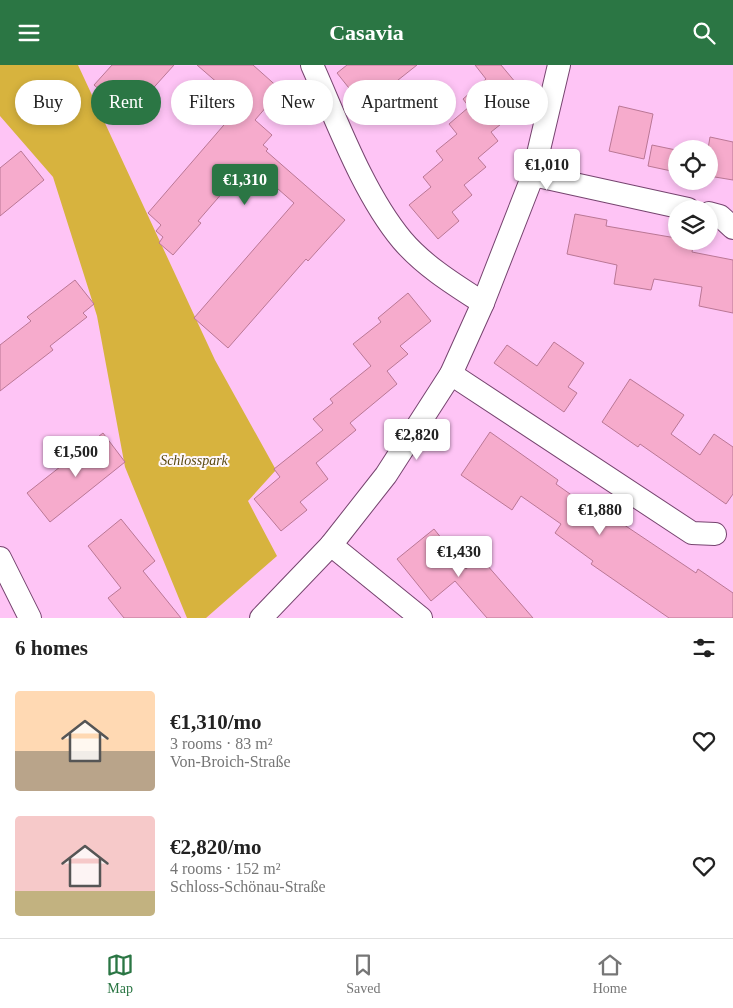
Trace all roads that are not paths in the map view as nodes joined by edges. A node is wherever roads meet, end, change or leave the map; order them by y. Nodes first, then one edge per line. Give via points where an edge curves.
1 (312, 65) edge
2 (559, 65) edge
3 (533, 175) junction
4 (668, 205) edge
5 (718, 215) edge
6 (733, 228) edge
7 (483, 303) junction
8 (451, 374) junction
9 (715, 534) dead end
10 (331, 545) junction
11 (0, 559) edge
12 (30, 618) edge
13 (261, 618) edge
14 (421, 618) edge

1 - 7 street via 377,204 401,238 438,273
2 - 3 street
3 - 4 street
3 - 7 street
5 - 6 street
7 - 8 street
8 - 9 street via 692,533
8 - 10 street via 386,475
10 - 13 street
10 - 14 street
11 - 12 street

